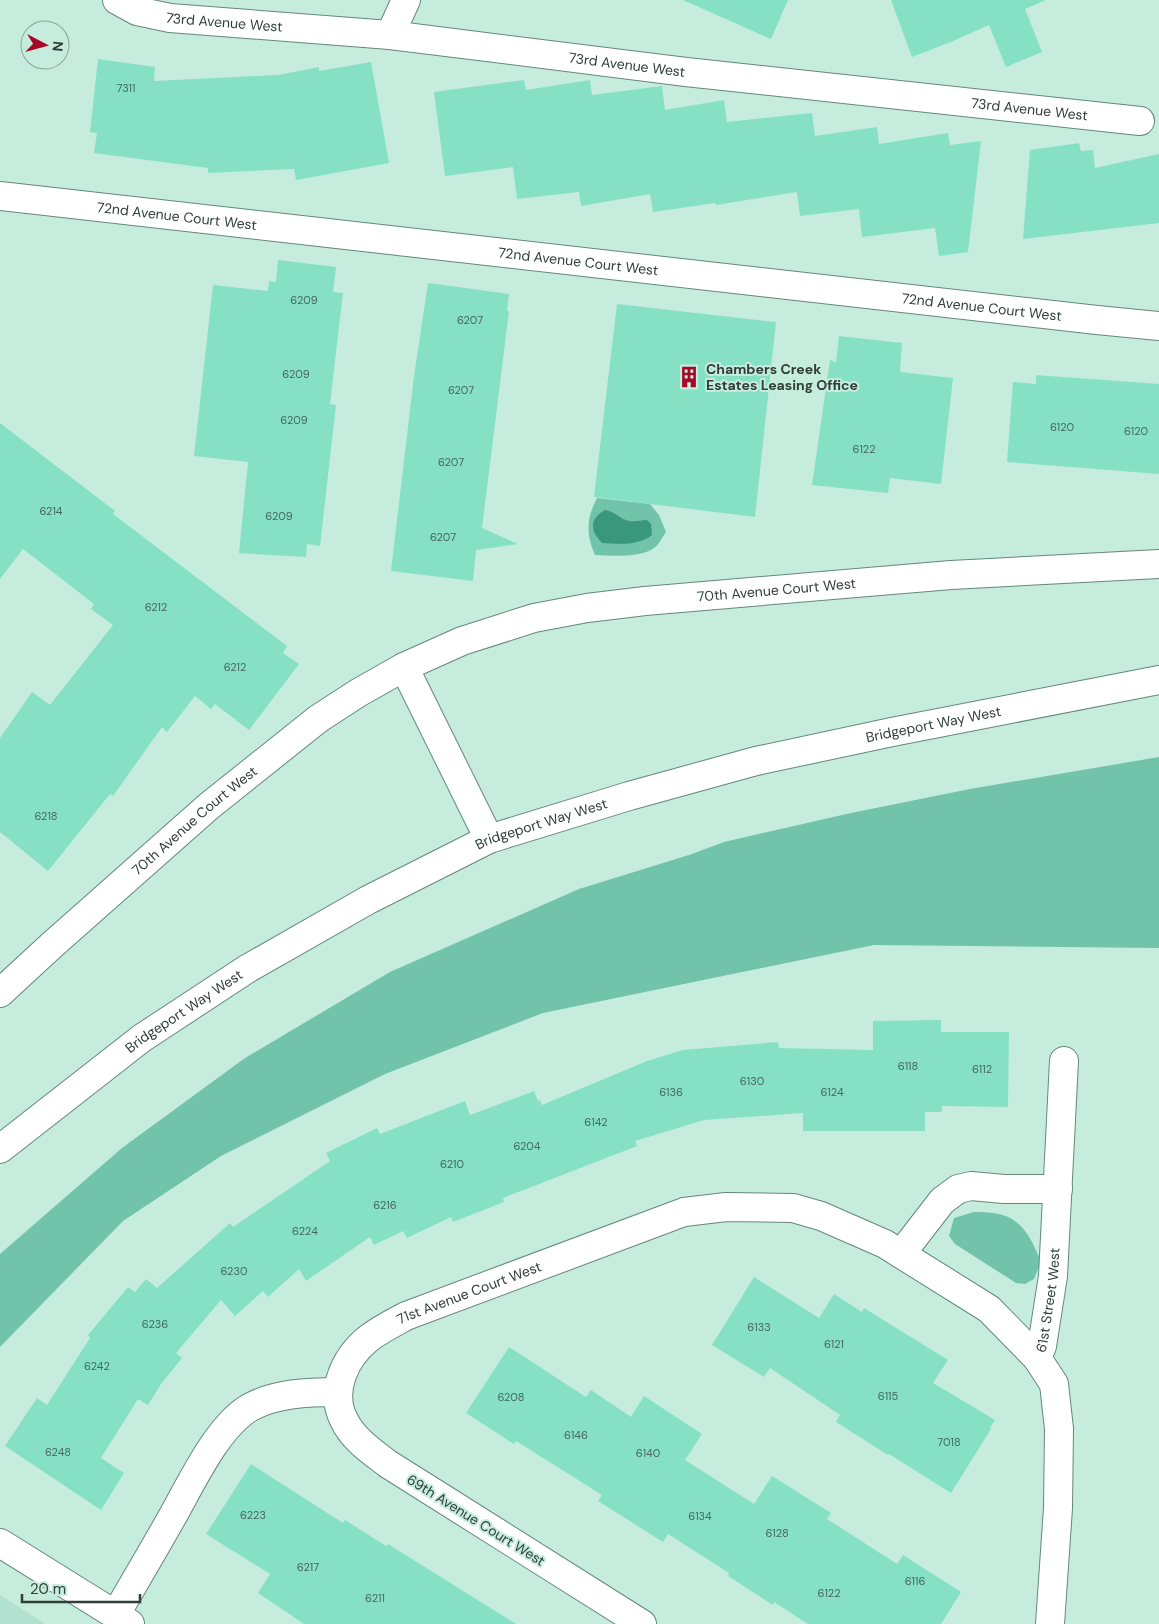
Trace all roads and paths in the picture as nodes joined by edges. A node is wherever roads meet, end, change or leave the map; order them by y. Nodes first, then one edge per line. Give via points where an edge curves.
1 (117, 0) edge
2 (406, 0) edge
3 (390, 35) junction
4 (1140, 121) dead end
5 (0, 196) edge
6 (1159, 326) edge
7 (1159, 564) edge
8 (404, 667) junction
9 (1159, 680) edge
10 (489, 839) junction
11 (0, 993) edge
12 (1064, 1060) dead end
13 (0, 1150) edge
14 (1058, 1189) junction
15 (902, 1254) junction
16 (1037, 1358) junction
17 (338, 1392) junction
18 (0, 1544) edge
19 (123, 1619) edge
20 (642, 1624) edge
21 (1050, 1624) edge

1 - 3 street, 73rd Avenue West via 137,11 170,18
2 - 3 street
3 - 4 street, 73rd Avenue West via 686,72
5 - 6 street, 72nd Avenue Court West
7 - 8 street, 70th Avenue Court West via 951,575 587,608 534,618 462,641
8 - 10 street
8 - 11 street, 70th Avenue Court West via 318,719 209,806
9 - 10 street, Bridgeport Way West via 756,761
10 - 13 street, Bridgeport Way West via 368,900 247,969 142,1038
12 - 14 street, 61st Street West
14 - 15 street via 970,1186 958,1189 942,1201
14 - 16 street, 61st Street West via 1053,1276 1042,1346
15 - 16 street, 71st Avenue Court West via 989,1309
15 - 17 street, 71st Avenue Court West via 821,1216 792,1208 726,1207 684,1212 406,1316 368,1338 357,1350 346,1365
16 - 21 street, 61st Street West via 1054,1384 1059,1429 1058,1508
17 - 19 street via 311,1392 262,1402 249,1408 227,1428 208,1454 144,1567
17 - 20 street, 69th Avenue Court West via 344,1420 365,1447
18 - 19 street

